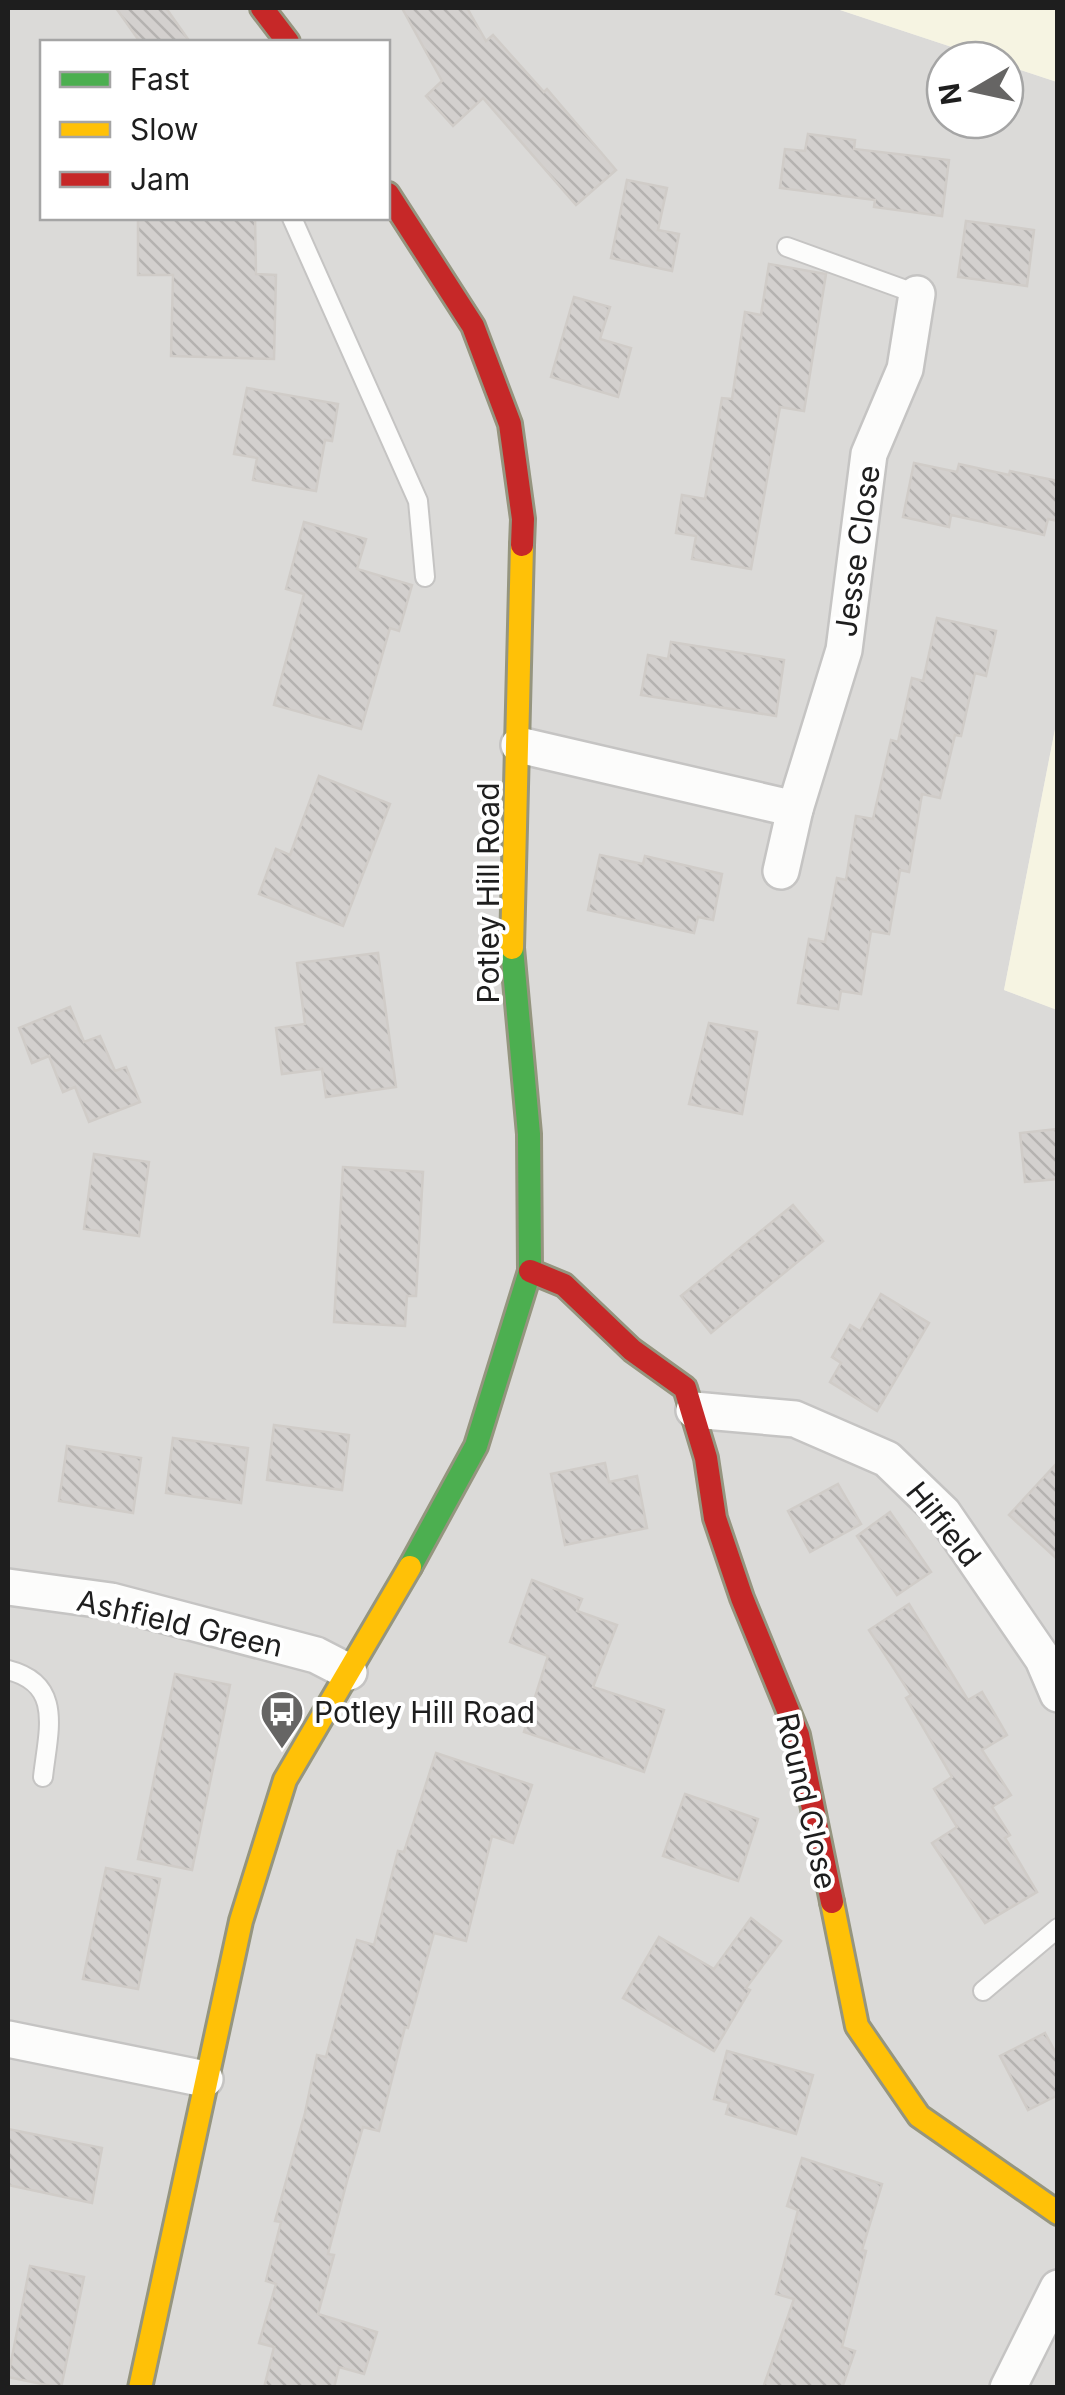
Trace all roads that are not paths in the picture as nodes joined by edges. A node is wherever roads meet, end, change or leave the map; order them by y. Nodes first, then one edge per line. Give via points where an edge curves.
1 (262, 8) edge
2 (286, 40) edge
3 (390, 197) edge
4 (293, 220) edge
5 (788, 246) dead end
6 (917, 294) joint
7 (424, 577) dead end
8 (519, 745) junction
9 (795, 809) junction
10 (782, 871) dead end
11 (530, 1271) junction
12 (694, 1410) junction
13 (8, 1588) edge
14 (1050, 1654) edge
15 (8, 1670) edge
16 (348, 1672) junction
17 (1058, 1694) edge
18 (43, 1777) dead end
19 (1058, 1928) edge
20 (982, 1991) dead end
21 (8, 2038) edge
22 (205, 2079) junction
23 (1058, 2213) edge
24 (1058, 2288) edge
25 (140, 2388) edge
26 (1008, 2388) edge

1 - 2 street
3 - 8 street, Potley Hill Road via 472,326 510,424 523,519
4 - 7 lane via 418,501
5 - 6 lane
6 - 9 street, Jesse Close via 905,369 869,454 844,650
8 - 9 street
8 - 11 street, Potley Hill Road via 512,962 529,1134
9 - 10 street, Jesse Close
11 - 12 street, Round Close via 564,1285 632,1350 686,1388
11 - 16 street, Potley Hill Road via 476,1446
12 - 14 street, Hilfield via 795,1419 887,1460 942,1513
12 - 23 street, Round Close via 715,1518 798,1735 857,2026 919,2116
13 - 16 street, Ashfield Green via 111,1602 316,1655
14 - 17 street, Hilfield
15 - 18 lane via 29,1675 47,1697
16 - 22 street, Potley Hill Road via 285,1780 240,1921
19 - 20 lane
21 - 22 street
22 - 25 street, Potley Hill Road
24 - 26 street

